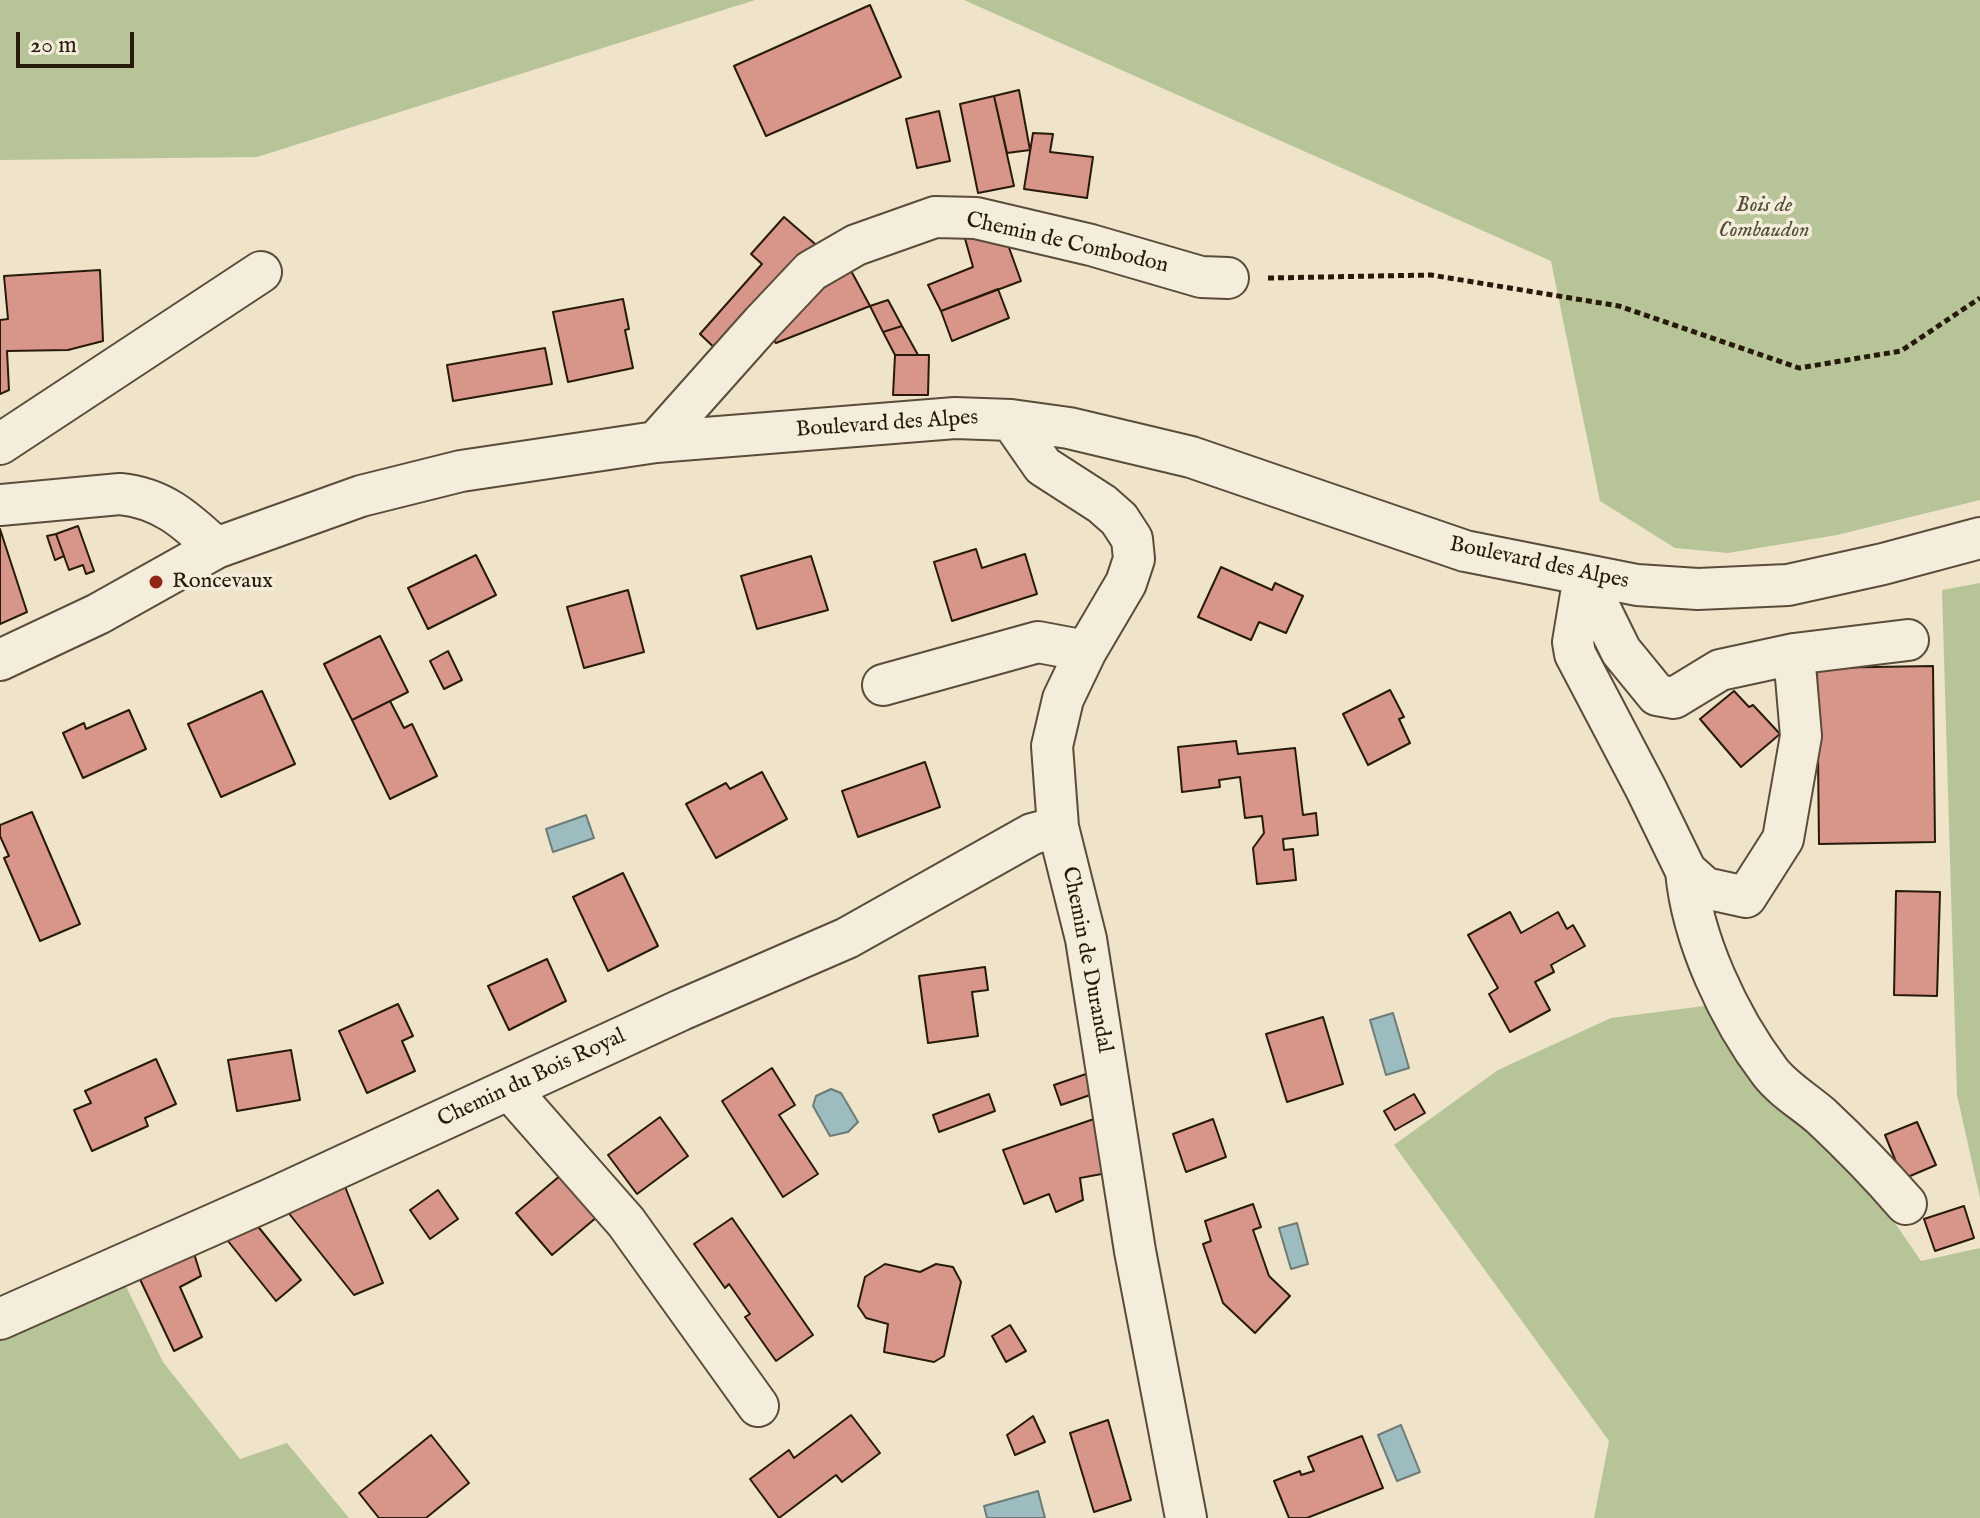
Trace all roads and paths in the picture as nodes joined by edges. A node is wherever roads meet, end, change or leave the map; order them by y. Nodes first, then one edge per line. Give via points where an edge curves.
1 (261, 272) dead end
2 (1228, 278) joint
3 (1980, 298) edge
4 (1011, 420) junction
5 (656, 442) junction
6 (0, 444) edge
7 (0, 505) edge
8 (1980, 538) edge
9 (216, 548) junction
10 (1584, 576) junction
11 (1908, 640) dead end
12 (1086, 651) junction
13 (1794, 654) junction
14 (0, 660) edge
15 (883, 685) dead end
16 (1058, 827) junction
17 (1686, 871) junction
18 (510, 1090) junction
19 (1906, 1204) dead end
20 (0, 1319) edge
21 (758, 1406) dead end
22 (1186, 1518) edge

1 - 6 street
2 - 3 path via 1431,275 1619,306 1799,368 1901,351
2 - 5 street, Chemin de Combodon via 1201,277 976,218 935,217 856,245 811,271
4 - 5 street, Boulevard des Alpes via 955,418
4 - 10 street, Boulevard des Alpes via 1191,457 1465,551
4 - 12 street, Chemin de Durandal via 1043,466 1102,504 1132,539 1134,559 1126,583
5 - 9 street, Boulevard des Alpes via 461,471 361,496
7 - 9 street via 140,496 181,515
8 - 10 street, Boulevard des Alpes via 1788,585 1698,589
9 - 14 street, Boulevard des Alpes via 98,614
10 - 13 street via 1621,651 1657,695 1674,698 1720,670
10 - 17 street via 1575,654
11 - 13 street
12 - 15 street via 1038,642
12 - 16 street, Chemin de Durandal via 1063,699 1052,746
13 - 17 street via 1801,736 1783,839 1746,897 1705,888
16 - 18 street, Chemin du Bois Royal via 1032,834 847,938
16 - 22 street, Chemin de Durandal via 1086,939 1135,1251
17 - 19 street via 1688,898 1708,961 1772,1075 1860,1152
18 - 20 street, Chemin du Bois Royal
18 - 21 street via 626,1222

